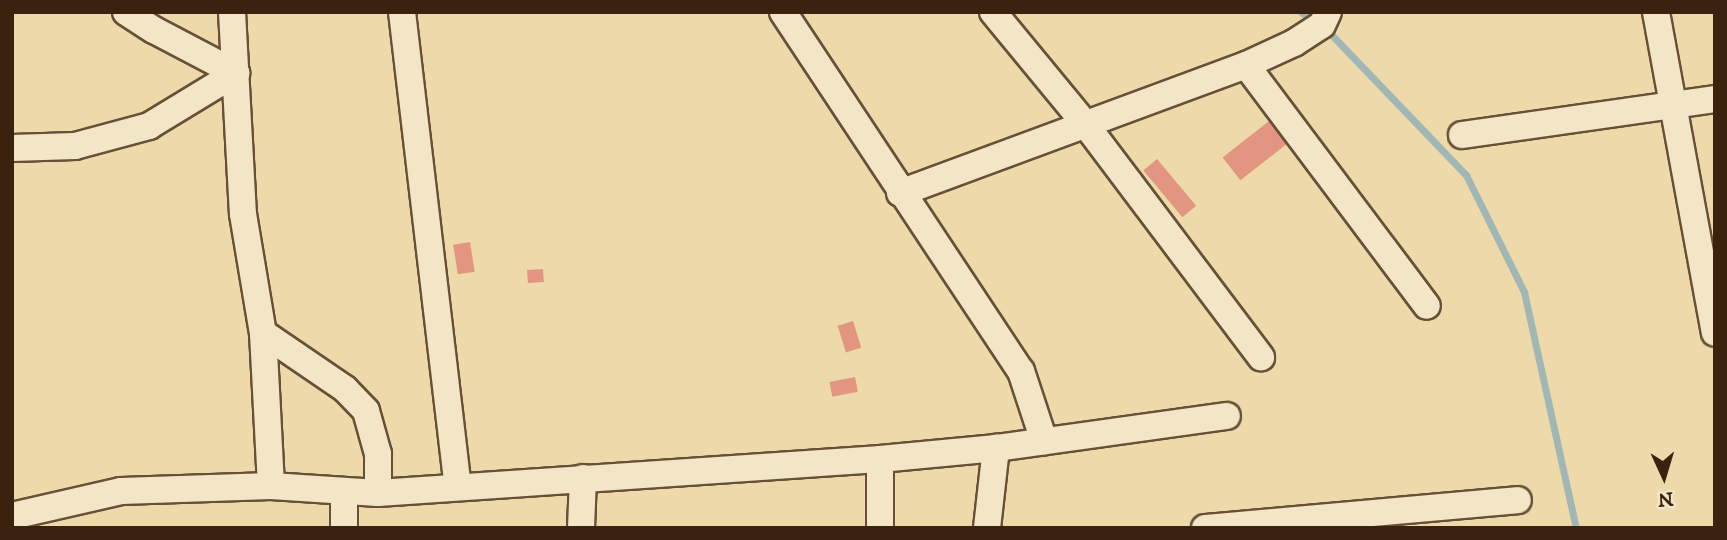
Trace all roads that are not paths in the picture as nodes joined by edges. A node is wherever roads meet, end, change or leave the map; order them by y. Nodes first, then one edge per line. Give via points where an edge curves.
1 (126, 12) edge
2 (232, 12) edge
3 (401, 12) edge
4 (783, 12) edge
5 (993, 12) edge
6 (1328, 12) edge
7 (1656, 12) edge
8 (1246, 65) junction
9 (236, 73) junction
10 (1715, 99) edge
11 (1673, 105) junction
12 (1086, 125) junction
13 (1462, 135) dead end
14 (12, 148) edge
15 (900, 193) junction
16 (1427, 306) dead end
17 (263, 333) junction
18 (1715, 333) edge
19 (1261, 357) dead end
20 (1227, 416) dead end
21 (1044, 441) junction
22 (996, 448) junction
23 (880, 459) junction
24 (583, 478) junction
25 (271, 486) junction
26 (458, 487) junction
27 (344, 491) junction
28 (378, 493) junction
29 (1518, 500) dead end
30 (12, 516) edge
31 (344, 528) edge
32 (581, 528) edge
33 (880, 528) edge
34 (987, 528) edge
35 (1205, 528) edge

1 - 9 street
2 - 9 street
3 - 26 street
4 - 15 street
5 - 12 street
6 - 8 street via 1322,25
7 - 11 street
8 - 12 street
8 - 16 street
9 - 14 street via 149,126 75,146
9 - 17 street via 243,214
10 - 11 street
11 - 13 street
11 - 18 street
12 - 15 street
12 - 19 street
15 - 21 street via 1021,371
17 - 25 street
17 - 28 street via 345,389 366,411 378,454
20 - 21 street
21 - 22 street
22 - 23 street
22 - 34 street
23 - 24 street
23 - 33 street
24 - 26 street
24 - 32 street
25 - 27 street
25 - 30 street via 121,491
26 - 28 street
27 - 28 street
27 - 31 street
29 - 35 street

